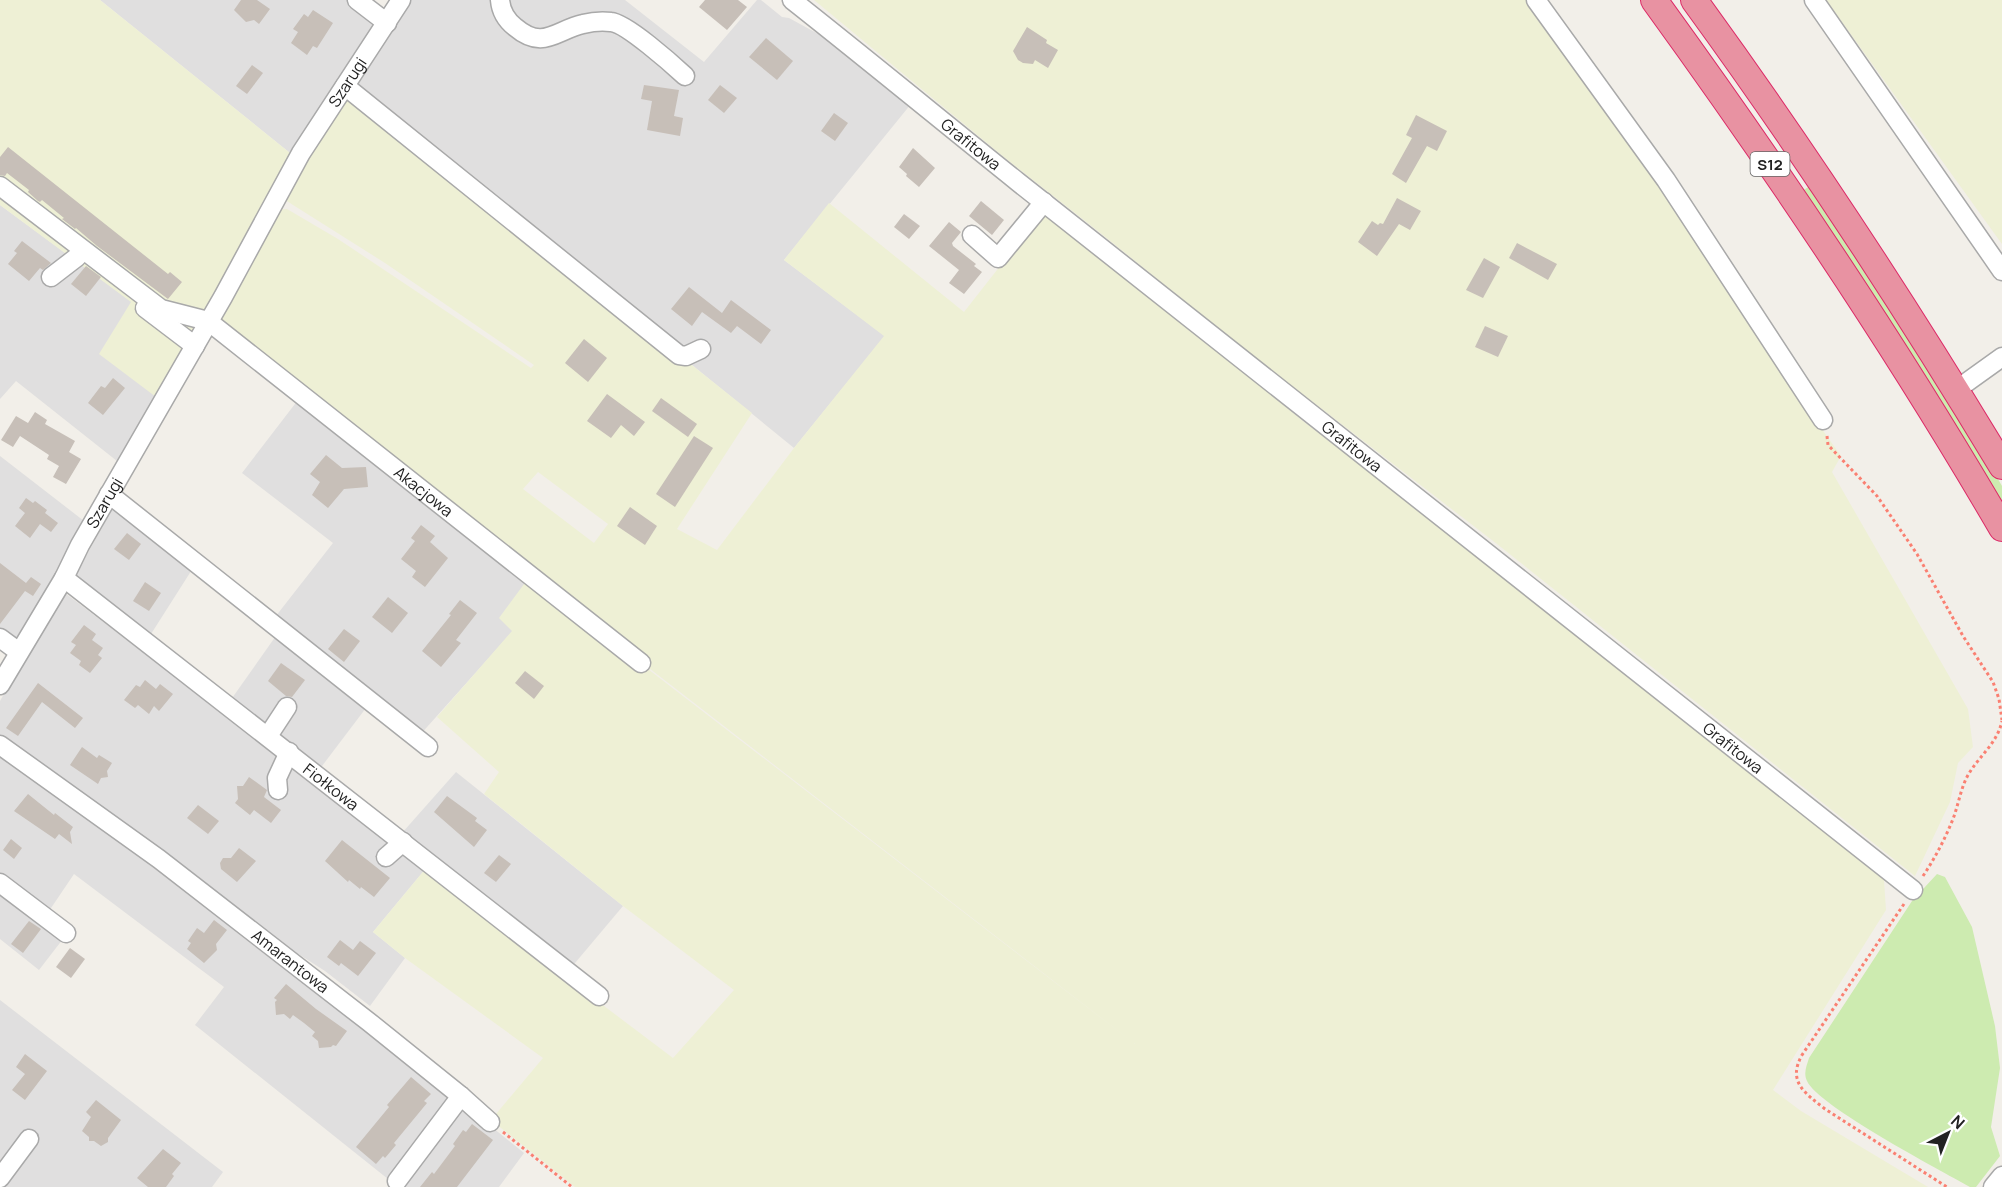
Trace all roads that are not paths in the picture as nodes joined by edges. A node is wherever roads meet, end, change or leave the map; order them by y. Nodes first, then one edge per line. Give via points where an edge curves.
1 (357, 0) edge
2 (401, 0) edge
3 (500, 0) edge
4 (792, 0) edge
5 (1536, 0) edge
6 (1654, 0) edge
7 (1694, 0) edge
8 (1814, 0) edge
9 (387, 23) junction
10 (1746, 73) junction
11 (685, 76) dead end
12 (345, 86) junction
13 (1720, 92) junction
14 (0, 186) edge
15 (0, 199) edge
16 (1044, 202) junction
17 (972, 235) dead end
18 (77, 257) junction
19 (2002, 272) edge
20 (51, 277) dead end
21 (208, 321) junction
22 (195, 346) junction
23 (702, 349) dead end
24 (2002, 357) edge
25 (1956, 390) junction
26 (1823, 420) road end
27 (2002, 466) edge
28 (108, 503) junction
29 (2002, 528) edge
30 (64, 578) junction
31 (0, 638) edge
32 (19, 652) junction
33 (641, 663) dead end
34 (0, 685) edge
35 (287, 707) dead end
36 (268, 736) junction
37 (0, 745) edge
38 (428, 747) dead end
39 (288, 752) junction
40 (278, 790) dead end
41 (403, 842) junction
42 (386, 857) dead end
43 (0, 883) edge
44 (1913, 890) road end
45 (66, 933) dead end
46 (599, 996) dead end
47 (461, 1096) junction
48 (490, 1122) road end
49 (29, 1139) dead end
50 (2002, 1176) edge
51 (0, 1178) edge
52 (397, 1181) dead end
53 (1993, 1187) edge

1 - 9 street
2 - 9 street, Szarugi
3 - 11 street via 500,8 509,22 523,34 539,39 557,36 582,24 613,21 646,42
4 - 16 street, Grafitowa
5 - 26 street via 1666,180
6 - 13 highway, S12
7 - 10 highway, S12
8 - 19 street
9 - 12 street, Szarugi
10 - 13 street
10 - 25 highway, S12
12 - 21 street, Szarugi via 301,153
12 - 23 street via 679,355
13 - 29 highway, S12 via 1881,330
14 - 21 street via 161,309
15 - 18 street
16 - 17 street via 998,258
16 - 44 street, Grafitowa
18 - 20 street
18 - 22 street
21 - 22 street, Szarugi
21 - 33 street, Akacjowa
22 - 28 street, Szarugi
24 - 25 street
25 - 27 highway, S12
28 - 30 street, Szarugi
28 - 38 street
30 - 32 street, Szarugi
30 - 36 street, Fiołkowa
31 - 32 street
32 - 34 street, Szarugi
35 - 36 street
36 - 39 street, Fiołkowa
37 - 47 street, Amarantowa via 159,859
39 - 40 street via 277,778
39 - 41 street, Fiołkowa
41 - 42 street
41 - 46 street, Fiołkowa
43 - 45 street
47 - 48 street, Amarantowa
47 - 52 street
49 - 51 street
50 - 53 street

